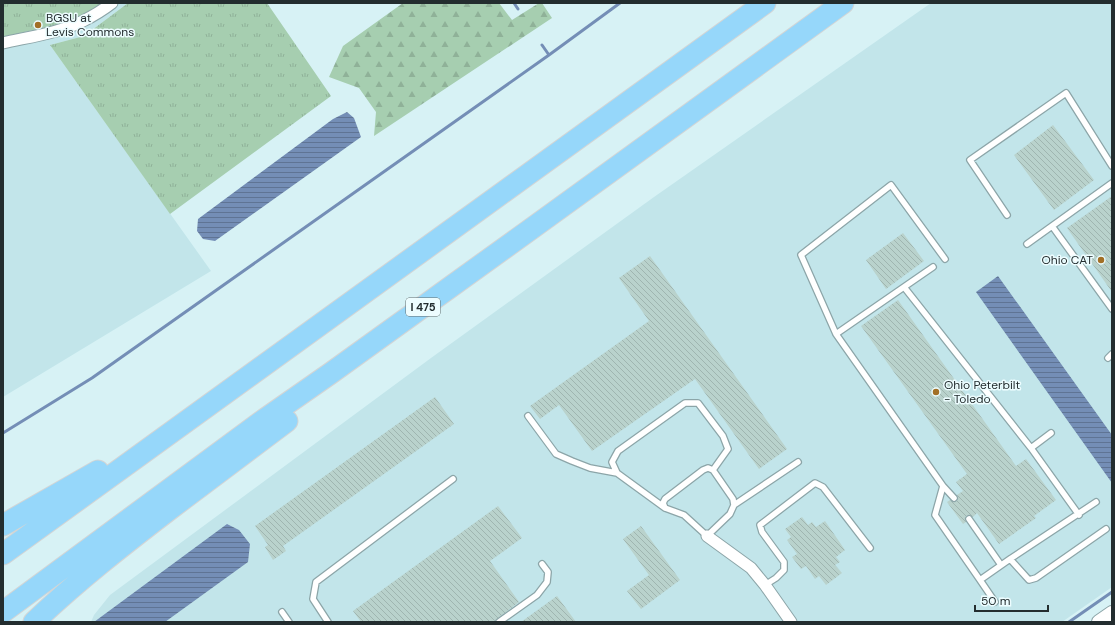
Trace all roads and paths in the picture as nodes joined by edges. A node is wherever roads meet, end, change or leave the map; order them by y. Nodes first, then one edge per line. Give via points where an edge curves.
1 (112, 3) edge
2 (765, 3) edge
3 (843, 3) edge
4 (3, 43) edge
5 (1112, 166) edge
6 (1112, 183) edge
7 (1006, 215) dead end
8 (1052, 226) junction
9 (531, 229) junction
10 (1027, 244) dead end
11 (945, 258) dead end
12 (933, 267) dead end
13 (904, 287) junction
14 (1112, 309) edge
15 (836, 334) junction
16 (248, 377) junction
17 (528, 416) dead end
18 (1051, 433) dead end
19 (1031, 448) junction
20 (798, 462) dead end
21 (713, 470) junction
22 (616, 473) junction
23 (453, 479) dead end
24 (943, 486) junction
25 (954, 498) dead end
26 (1096, 502) dead end
27 (734, 505) junction
28 (665, 508) junction
29 (1079, 514) junction
30 (969, 519) dead end
31 (3, 525) edge
32 (1106, 530) dead end
33 (707, 536) junction
34 (870, 548) dead end
35 (3, 554) edge
36 (1010, 558) junction
37 (542, 564) dead end
38 (1002, 565) junction
39 (980, 580) junction
40 (765, 585) junction
41 (995, 602) dead end
42 (3, 612) edge
43 (282, 612) dead end
44 (1112, 613) edge
45 (34, 622) edge
46 (289, 622) edge
47 (328, 622) edge
48 (499, 622) edge
49 (791, 622) edge
50 (1099, 622) edge

1 - 4 street via 82,22
2 - 16 highway
3 - 9 highway, I 475
5 - 7 lane via 1066,93 970,160
6 - 8 lane
8 - 10 lane
8 - 14 lane
9 - 42 highway, I 475 via 265,419
9 - 45 highway via 327,391 82,578
11 - 15 lane via 891,185 801,254
12 - 13 lane
13 - 15 lane
13 - 19 lane
15 - 24 lane
16 - 31 highway via 116,460
16 - 35 highway
17 - 22 lane via 556,454 590,468
18 - 19 lane
19 - 29 lane
20 - 27 lane
21 - 22 lane via 728,449 723,436 698,403 685,403 618,451 612,462
21 - 27 lane via 733,499
21 - 28 lane via 703,470 665,499
22 - 28 lane
23 - 47 lane via 316,582 313,599
24 - 25 lane
24 - 39 lane via 935,515
26 - 29 lane
27 - 33 lane via 730,514
28 - 33 lane via 684,516
29 - 36 lane
30 - 38 lane
32 - 36 lane via 1036,578 1029,580
33 - 40 street via 751,568
34 - 40 lane via 823,487 815,483 760,525 762,532 784,562 784,570
36 - 38 lane
37 - 48 lane via 548,572 547,582 537,595
38 - 39 lane
39 - 41 lane
40 - 49 street
43 - 46 lane
44 - 50 street

